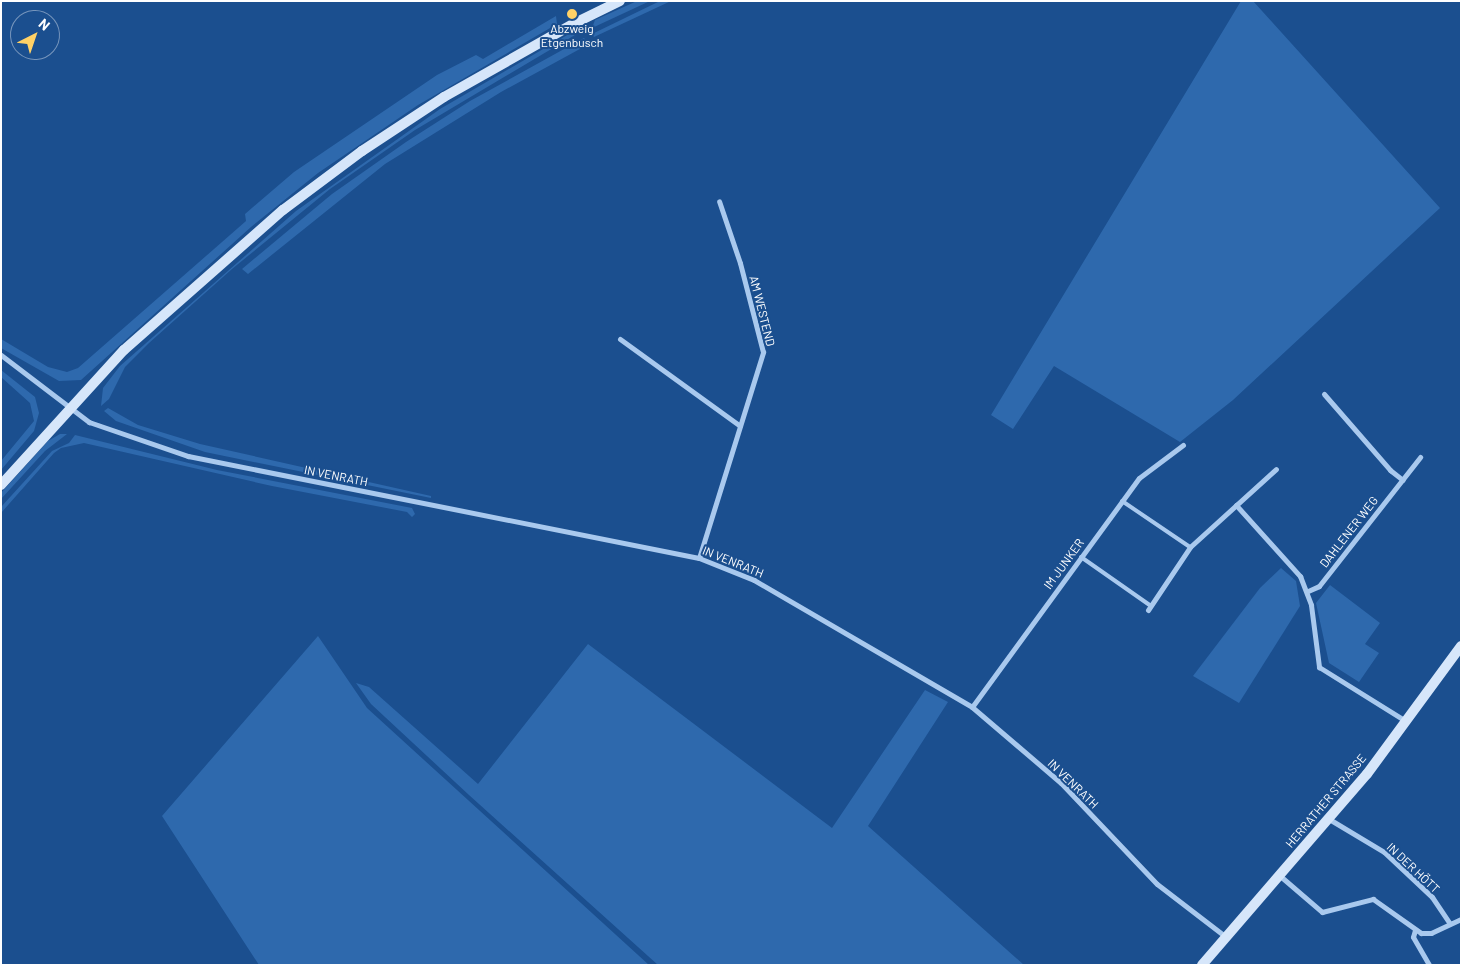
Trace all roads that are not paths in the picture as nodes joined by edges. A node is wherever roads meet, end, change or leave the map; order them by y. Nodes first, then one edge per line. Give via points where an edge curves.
1 (620, 1) edge
2 (719, 202) dead end
3 (620, 339) dead end
4 (1, 355) edge
5 (1324, 394) dead end
6 (70, 408) junction
7 (740, 426) junction
8 (1183, 445) dead end
9 (1420, 457) dead end
10 (1276, 469) dead end
11 (1403, 480) junction
12 (1, 485) edge
13 (1122, 501) junction
14 (1236, 505) junction
15 (1190, 546) junction
16 (1081, 557) junction
17 (699, 558) junction
18 (1308, 591) junction
19 (1150, 608) joint
20 (1461, 646) edge
21 (972, 707) junction
22 (1404, 720) junction
23 (1329, 819) junction
24 (1279, 875) junction
25 (1461, 919) edge
26 (1450, 924) junction
27 (1415, 930) junction
28 (1226, 937) junction
29 (1202, 965) edge
30 (1429, 965) edge

1 - 6 street via 495,68 362,151 233,253 124,350
2 - 7 street, AM WESTEND via 740,263 763,352
3 - 7 street
4 - 6 street, IN VENRATH
5 - 11 street
6 - 12 street
6 - 17 street, IN VENRATH via 89,422 188,456
7 - 17 street, AM WESTEND
8 - 13 street, IM JUNKER via 1139,478
9 - 11 street, DAHLENER WEG
10 - 14 street
11 - 18 street, DAHLENER WEG via 1319,586
13 - 15 lane
13 - 16 street, IM JUNKER
14 - 15 street
14 - 18 street via 1300,576
15 - 19 street
16 - 19 lane
16 - 21 street, IM JUNKER
17 - 21 street, IN VENRATH via 786,596
18 - 22 street via 1319,667
20 - 22 street, HERRATHER STRASSE
21 - 28 street, IN VENRATH via 1060,783 1157,884
22 - 23 street, HERRATHER STRASSE
23 - 24 street, HERRATHER STRASSE
23 - 26 street, IN DER HÖTT via 1384,852 1432,897
24 - 27 street via 1322,912 1372,899
24 - 28 street, HERRATHER STRASSE
25 - 26 street
26 - 27 street via 1431,933
27 - 30 street via 1413,937
28 - 29 street, HERRATHER STRASSE

